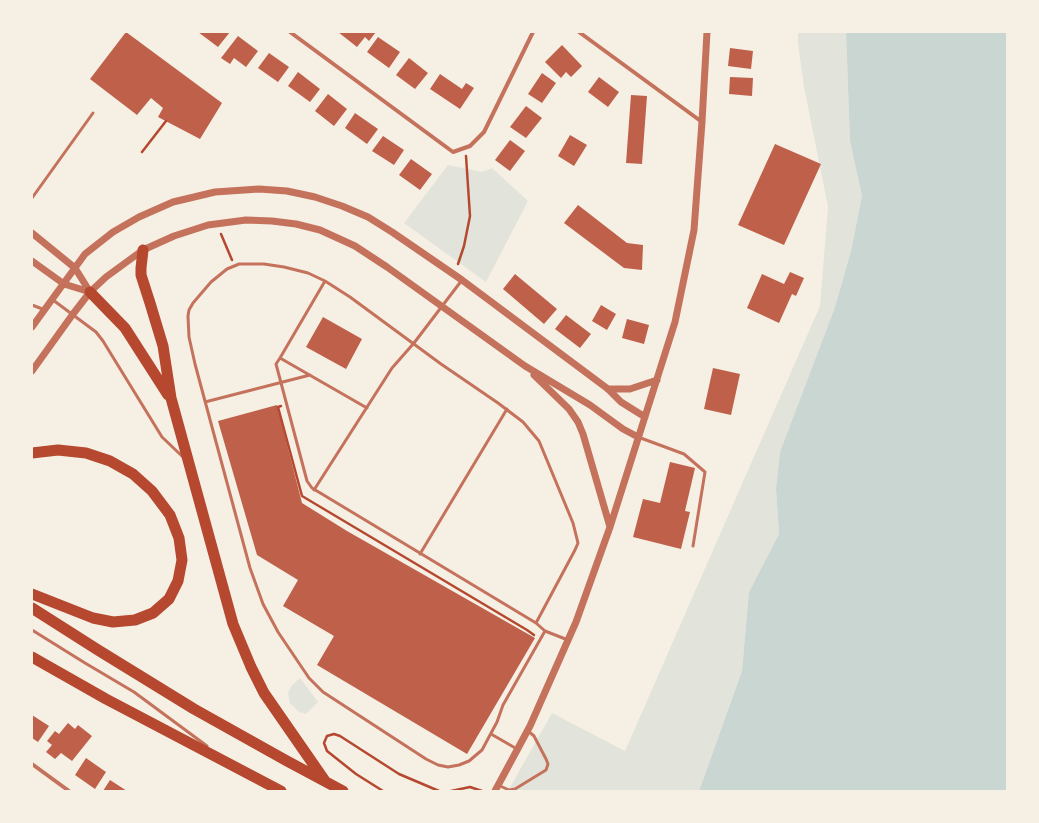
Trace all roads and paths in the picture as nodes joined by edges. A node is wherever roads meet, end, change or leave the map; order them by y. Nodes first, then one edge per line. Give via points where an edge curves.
1 (290, 32) edge
2 (533, 32) edge
3 (579, 32) edge
4 (706, 32) edge
5 (93, 113) dead end
6 (166, 121) dead end
7 (702, 122) junction
8 (465, 148) junction
9 (142, 152) dead end
10 (32, 198) edge
11 (32, 233) edge
12 (221, 234) dead end
13 (143, 250) junction
14 (32, 261) edge
15 (458, 264) dead end
16 (234, 266) junction
17 (75, 268) junction
18 (462, 280) junction
19 (325, 281) junction
20 (64, 284) junction
21 (90, 292) junction
22 (52, 300) junction
23 (32, 305) edge
24 (442, 307) junction
25 (45, 310) junction
26 (72, 314) junction
27 (32, 327) edge
28 (414, 343) junction
29 (280, 358) junction
30 (525, 366) junction
31 (32, 371) edge
32 (310, 375) junction
33 (657, 380) junction
34 (281, 382) junction
35 (608, 389) junction
36 (171, 398) junction
37 (205, 402) junction
38 (367, 408) junction
39 (506, 409) junction
40 (645, 416) junction
41 (638, 437) junction
42 (32, 453) edge
43 (188, 462) junction
44 (314, 490) junction
45 (610, 527) junction
46 (693, 546) dead end
47 (396, 553) dead end
48 (420, 554) junction
49 (394, 557) dead end
50 (32, 594) edge
51 (32, 608) edge
52 (536, 623) junction
53 (32, 630) edge
54 (545, 631) junction
55 (568, 640) junction
56 (32, 657) edge
57 (527, 731) junction
58 (491, 734) junction
59 (518, 750) junction
60 (32, 764) edge
61 (232, 765) junction
62 (325, 782) junction
63 (496, 788) edge
64 (69, 791) edge
65 (281, 791) edge
66 (343, 791) edge
67 (383, 791) edge
68 (439, 791) edge
69 (451, 791) edge
70 (482, 791) edge

1 - 8 street via 453,152
2 - 8 street via 484,132
3 - 7 street
4 - 7 street
5 - 10 lane
6 - 9 path
7 - 33 street via 694,230 675,322
8 - 15 path via 470,216
11 - 17 street
12 - 16 path
13 - 21 street via 106,276
13 - 24 street via 208,225 246,220 284,222 320,230 355,246
13 - 36 highway via 141,275 162,346
14 - 20 street
16 - 19 lane via 252,263 273,265 308,273
16 - 37 lane via 211,282 189,310 187,325 191,350
17 - 18 street via 100,242 148,212 201,195 259,189 301,194 355,211 392,232
17 - 20 street
17 - 21 street
18 - 24 lane
18 - 35 street
19 - 28 lane
19 - 29 lane
20 - 21 street
20 - 22 street
21 - 26 street
21 - 36 highway via 125,328
22 - 25 street
22 - 26 lane
23 - 25 lane
24 - 28 lane
24 - 30 street
25 - 27 street
26 - 31 street
26 - 43 lane via 101,338 162,437
28 - 38 lane via 392,368
28 - 39 lane
29 - 32 lane
29 - 34 lane via 276,364
30 - 41 street
30 - 45 street via 569,409 578,422
32 - 34 lane
32 - 38 lane
33 - 35 street via 630,389
33 - 40 street
34 - 37 lane
34 - 44 lane via 307,481
35 - 40 street via 621,402
36 - 43 highway
37 - 58 lane via 259,594 278,632 316,686 342,706 438,765 454,767 469,761 482,750
38 - 44 lane
39 - 48 lane
39 - 52 lane via 523,422 539,441 573,523 578,543
40 - 41 street
41 - 45 street
41 - 46 lane via 684,454 706,472
42 - 50 highway via 58,450 86,453 110,461 133,474 152,492 170,515 179,538 182,560 178,581 168,599 153,613 135,620 113,622 93,618
43 - 62 highway via 229,612 244,652 270,702
44 - 48 lane
45 - 55 street
47 - 49 path
48 - 52 lane
51 - 62 highway via 176,698
52 - 54 lane
53 - 61 lane via 134,692
54 - 55 lane
54 - 58 lane via 503,705
55 - 57 street
56 - 61 highway
57 - 59 street
57 - 63 lane via 539,744 548,767 545,772 516,789
58 - 59 lane
59 - 63 street
60 - 64 street
61 - 65 highway
62 - 66 highway
67 - 68 path via 327,751 324,743 327,736 340,736 399,774
69 - 70 path via 470,787

